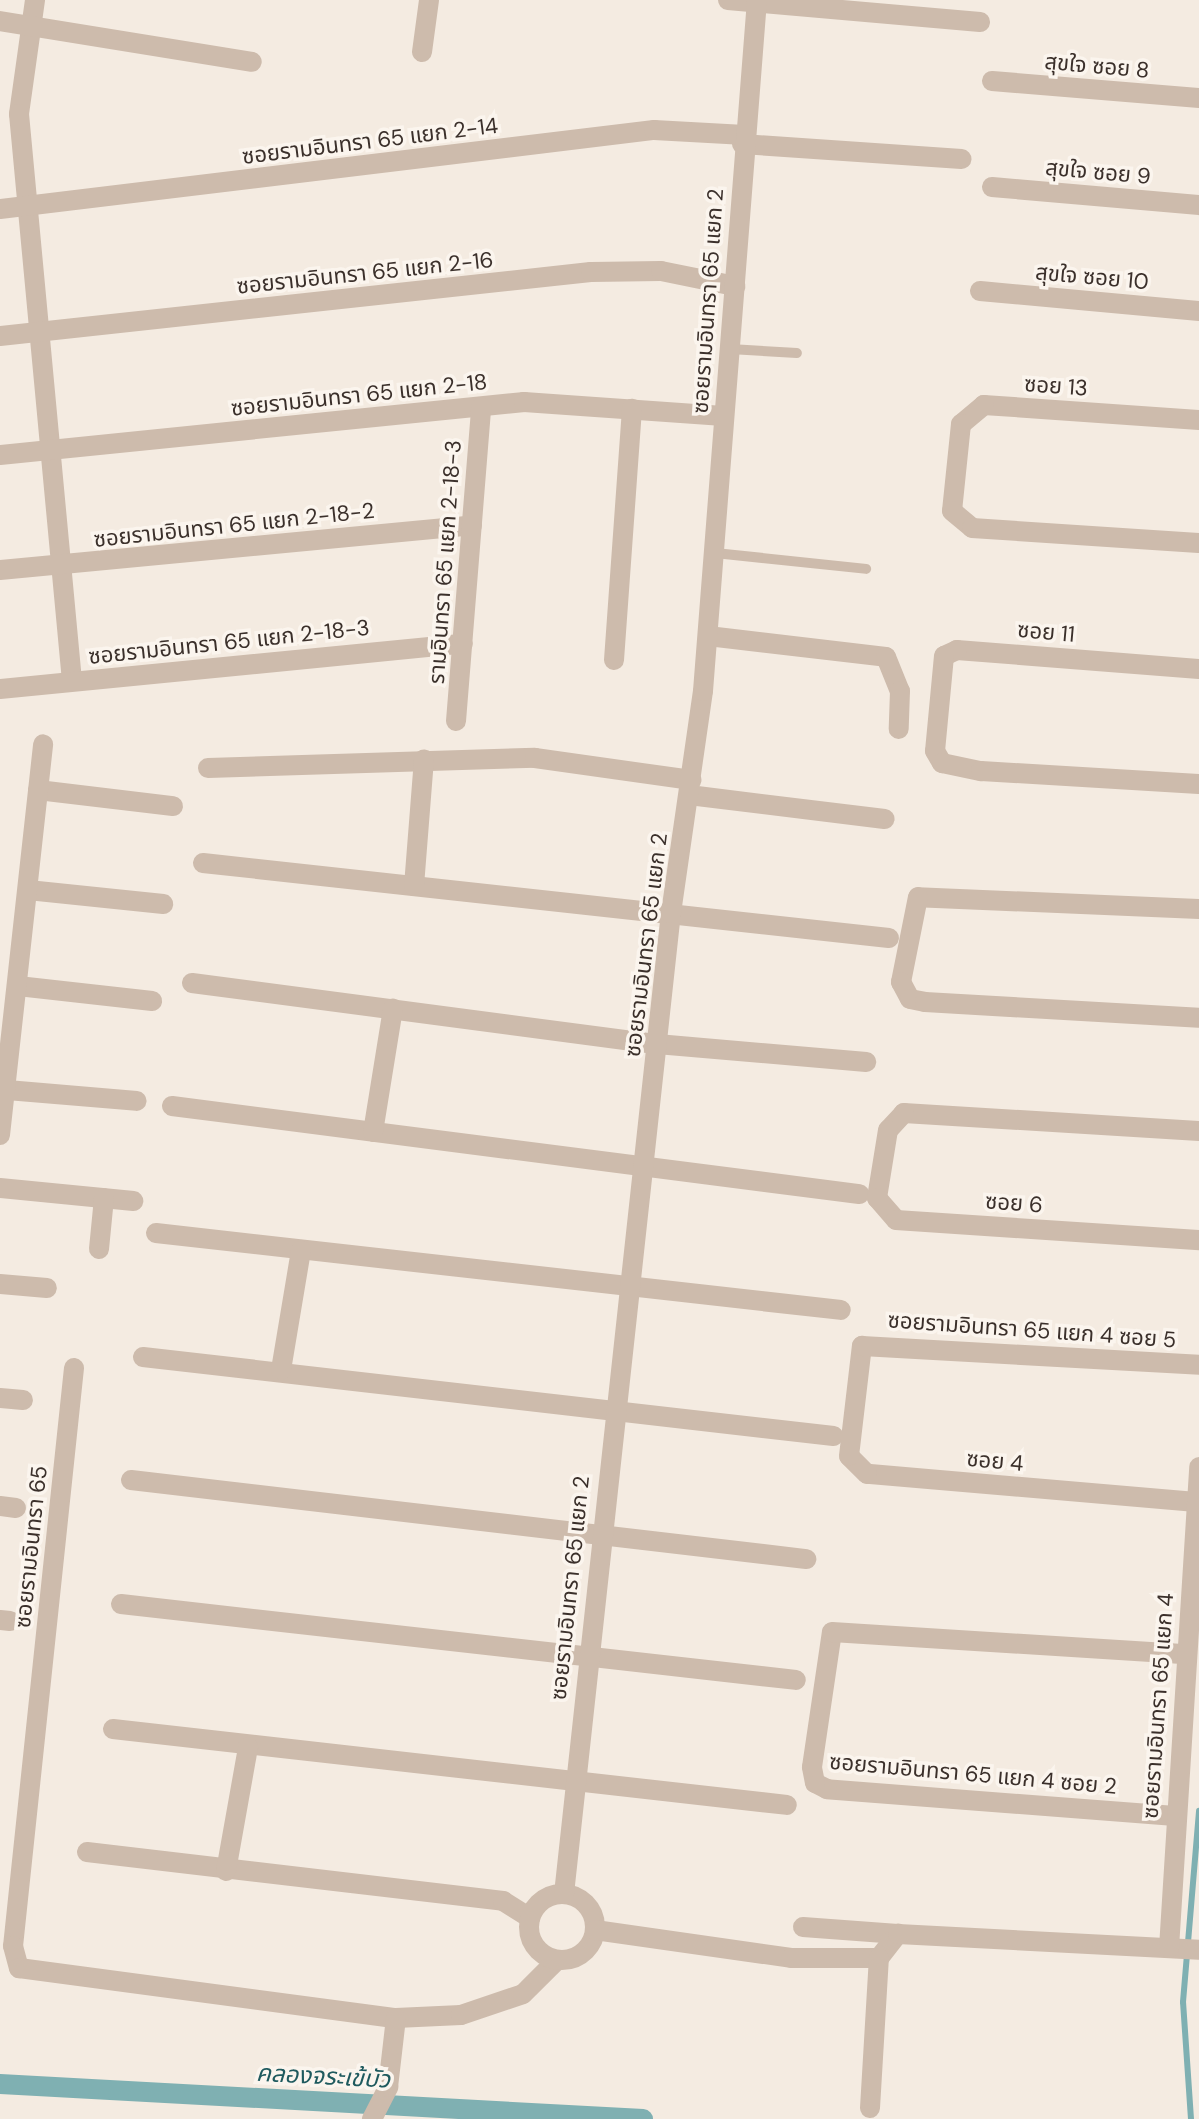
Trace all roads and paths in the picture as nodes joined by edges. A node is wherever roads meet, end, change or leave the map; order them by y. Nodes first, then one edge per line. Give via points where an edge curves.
1 (35, 0) edge
2 (429, 0) edge
3 (728, 0) edge
4 (757, 2) edge
5 (0, 21) edge
6 (980, 22) dead end
7 (33, 26) junction
8 (422, 52) dead end
9 (252, 62) dead end
10 (992, 81) dead end
11 (1199, 98) edge
12 (10, 112) edge
13 (744, 140) junction
14 (961, 159) dead end
15 (992, 187) dead end
16 (1199, 205) edge
17 (27, 207) junction
18 (0, 209) edge
19 (735, 286) junction
20 (980, 291) dead end
21 (1199, 311) edge
22 (42, 332) junction
23 (0, 336) edge
24 (730, 349) junction
25 (797, 353) dead end
26 (481, 407) junction
27 (632, 409) junction
28 (724, 416) junction
29 (1199, 420) edge
30 (53, 449) junction
31 (0, 455) edge
32 (472, 525) junction
33 (1199, 543) edge
34 (715, 553) junction
35 (61, 566) junction
36 (866, 569) dead end
37 (0, 570) edge
38 (708, 636) junction
39 (463, 644) junction
40 (614, 660) dead end
41 (1199, 669) edge
42 (72, 681) junction
43 (0, 689) edge
44 (456, 721) dead end
45 (899, 729) dead end
46 (43, 744) dead end
47 (424, 759) junction
48 (208, 768) dead end
49 (1199, 784) edge
50 (690, 787) junction
51 (38, 790) junction
52 (173, 806) dead end
53 (885, 819) dead end
54 (203, 863) dead end
55 (414, 886) junction
56 (28, 890) junction
57 (163, 904) dead end
58 (1199, 909) edge
59 (671, 913) junction
60 (897, 942) junction
61 (192, 983) dead end
62 (18, 986) junction
63 (152, 1001) dead end
64 (393, 1009) junction
65 (1199, 1018) edge
66 (657, 1044) junction
67 (866, 1062) dead end
68 (7, 1090) junction
69 (137, 1101) dead end
70 (172, 1106) dead end
71 (1199, 1131) edge
72 (373, 1132) junction
73 (0, 1135) edge
74 (646, 1166) junction
75 (0, 1188) edge
76 (859, 1194) dead end
77 (104, 1198) junction
78 (133, 1201) dead end
79 (156, 1233) dead end
80 (1199, 1240) edge
81 (99, 1249) dead end
82 (301, 1251) junction
83 (0, 1284) edge
84 (47, 1288) dead end
85 (632, 1289) junction
86 (841, 1310) dead end
87 (143, 1357) dead end
88 (1199, 1365) edge
89 (74, 1368) dead end
90 (281, 1370) junction
91 (0, 1398) edge
92 (23, 1400) dead end
93 (854, 1405) joint
94 (614, 1411) junction
95 (833, 1436) dead end
96 (1199, 1467) edge
97 (131, 1480) dead end
98 (1196, 1502) junction
99 (600, 1535) junction
100 (806, 1559) dead end
101 (121, 1604) dead end
102 (1186, 1654) junction
103 (586, 1658) junction
104 (796, 1680) dead end
105 (113, 1729) dead end
106 (248, 1747) junction
107 (573, 1783) junction
108 (787, 1805) dead end
109 (1175, 1816) junction
110 (87, 1852) dead end
111 (226, 1871) junction
112 (564, 1894) junction
113 (530, 1918) junction
114 (803, 1927) dead end
115 (595, 1930) junction
116 (898, 1934) junction
117 (1186, 1949) edge
118 (879, 1958) junction
119 (557, 1960) junction
120 (396, 2018) junction
121 (870, 2108) dead end
122 (372, 2119) edge

1 - 7 street
2 - 8 street
3 - 4 street
4 - 6 street
4 - 13 street, ซอยรามอินทรา 65 แยก 2
5 - 7 street
7 - 9 street
7 - 12 street
10 - 11 street, สุขใจ ซอย 8
12 - 17 street
13 - 14 street, ซอยรามอินทรา 65 แยก 2-14
13 - 17 street, ซอยรามอินทรา 65 แยก 2-14 via 654,130
13 - 19 street, ซอยรามอินทรา 65 แยก 2
15 - 16 street, สุขใจ ซอย 9
17 - 18 street, ซอยรามอินทรา 65 แยก 2-14
17 - 22 street
19 - 22 street, ซอยรามอินทรา 65 แยก 2-16 via 627,270
19 - 24 street, ซอยรามอินทรา 65 แยก 2
20 - 21 street, สุขใจ ซอย 10
22 - 23 street, ซอยรามอินทรา 65 แยก 2-16
22 - 30 street
24 - 25 lane
24 - 28 street, ซอยรามอินทรา 65 แยก 2
26 - 27 street, ซอยรามอินทรา 65 แยก 2-18 via 524,402
26 - 30 street, ซอยรามอินทรา 65 แยก 2-18
26 - 32 street, รามอินทรา 65 แยก 2-18-3
27 - 28 street, ซอยรามอินทรา 65 แยก 2-18
27 - 40 street
28 - 34 street, ซอยรามอินทรา 65 แยก 2
29 - 33 street, ซอย 13 via 984,405 961,424 952,511 972,528
30 - 31 street, ซอยรามอินทรา 65 แยก 2-18
30 - 35 street
32 - 35 street, ซอยรามอินทรา 65 แยก 2-18-2
32 - 39 street, รามอินทรา 65 แยก 2-18-3
34 - 36 lane
34 - 38 street, ซอยรามอินทรา 65 แยก 2
35 - 37 street, ซอยรามอินทรา 65 แยก 2-18-2
35 - 42 street
38 - 45 street via 886,657 900,691
38 - 50 street, ซอยรามอินทรา 65 แยก 2
39 - 42 street, ซอยรามอินทรา 65 แยก 2-18-3
39 - 44 street, รามอินทรา 65 แยก 2-18-3
41 - 49 street, ซอย 11 via 957,650 944,656 935,751 957,768
42 - 43 street, ซอยรามอินทรา 65 แยก 2-18-3
46 - 51 street
47 - 48 street
47 - 50 street via 535,758
47 - 55 street
50 - 53 street
50 - 59 street, ซอยรามอินทรา 65 แยก 2
51 - 52 street
51 - 56 street
54 - 55 street
55 - 59 street
56 - 57 street
56 - 62 street
58 - 60 street via 918,897
59 - 60 street
59 - 66 street, ซอยรามอินทรา 65 แยก 2
60 - 65 street via 901,982 910,999
61 - 64 street
62 - 63 street
62 - 68 street
64 - 66 street
64 - 72 street
66 - 67 street
66 - 74 street, ซอยรามอินทรา 65 แยก 2
68 - 69 street
68 - 73 street
70 - 72 street
71 - 80 street, ซอย 6 via 904,1113 891,1122 877,1198 896,1220
72 - 74 street
74 - 76 street
74 - 85 street, ซอยรามอินทรา 65 แยก 2
75 - 77 street
77 - 78 street
77 - 81 street
79 - 82 street
82 - 85 street
82 - 90 street
83 - 84 street
85 - 86 street
85 - 94 street, ซอยรามอินทรา 65 แยก 2
87 - 90 street
88 - 93 street, ซอยรามอินทรา 65 แยก 4 ซอย 5 via 862,1346
89 - 120 street, ซอยรามอินทรา 65 via 13,1946 19,1968
90 - 94 street
91 - 92 street
93 - 98 street, ซอย 4 via 849,1456 867,1474
94 - 95 street
94 - 99 street, ซอยรามอินทรา 65 แยก 2
96 - 98 street, ซอยรามอินทรา 65 แยก 4
97 - 99 street
98 - 102 street, ซอยรามอินทรา 65 แยก 4
99 - 100 street
99 - 103 street, ซอยรามอินทรา 65 แยก 2
101 - 103 street
102 - 109 street, ซอยรามอินทรา 65 แยก 4
102 - 109 street, ซอยรามอินทรา 65 แยก 4 ซอย 2 via 845,1630 827,1641 820,1705 815,1783
103 - 104 street
103 - 107 street, ซอยรามอินทรา 65 แยก 2
105 - 106 street
106 - 107 street
106 - 111 street
107 - 108 street
107 - 112 street, ซอยรามอินทรา 65 แยก 2
109 - 117 street, ซอยรามอินทรา 65 แยก 4
110 - 111 street
111 - 113 street via 503,1901
112 - 113 street via 543,1900
112 - 115 street via 584,1902
113 - 119 street via 538,1950
114 - 116 street
115 - 118 street via 791,1958
115 - 119 street via 587,1950
116 - 117 street
116 - 118 street
118 - 121 street
119 - 120 street via 523,1994 461,2015
120 - 122 street via 388,2087

